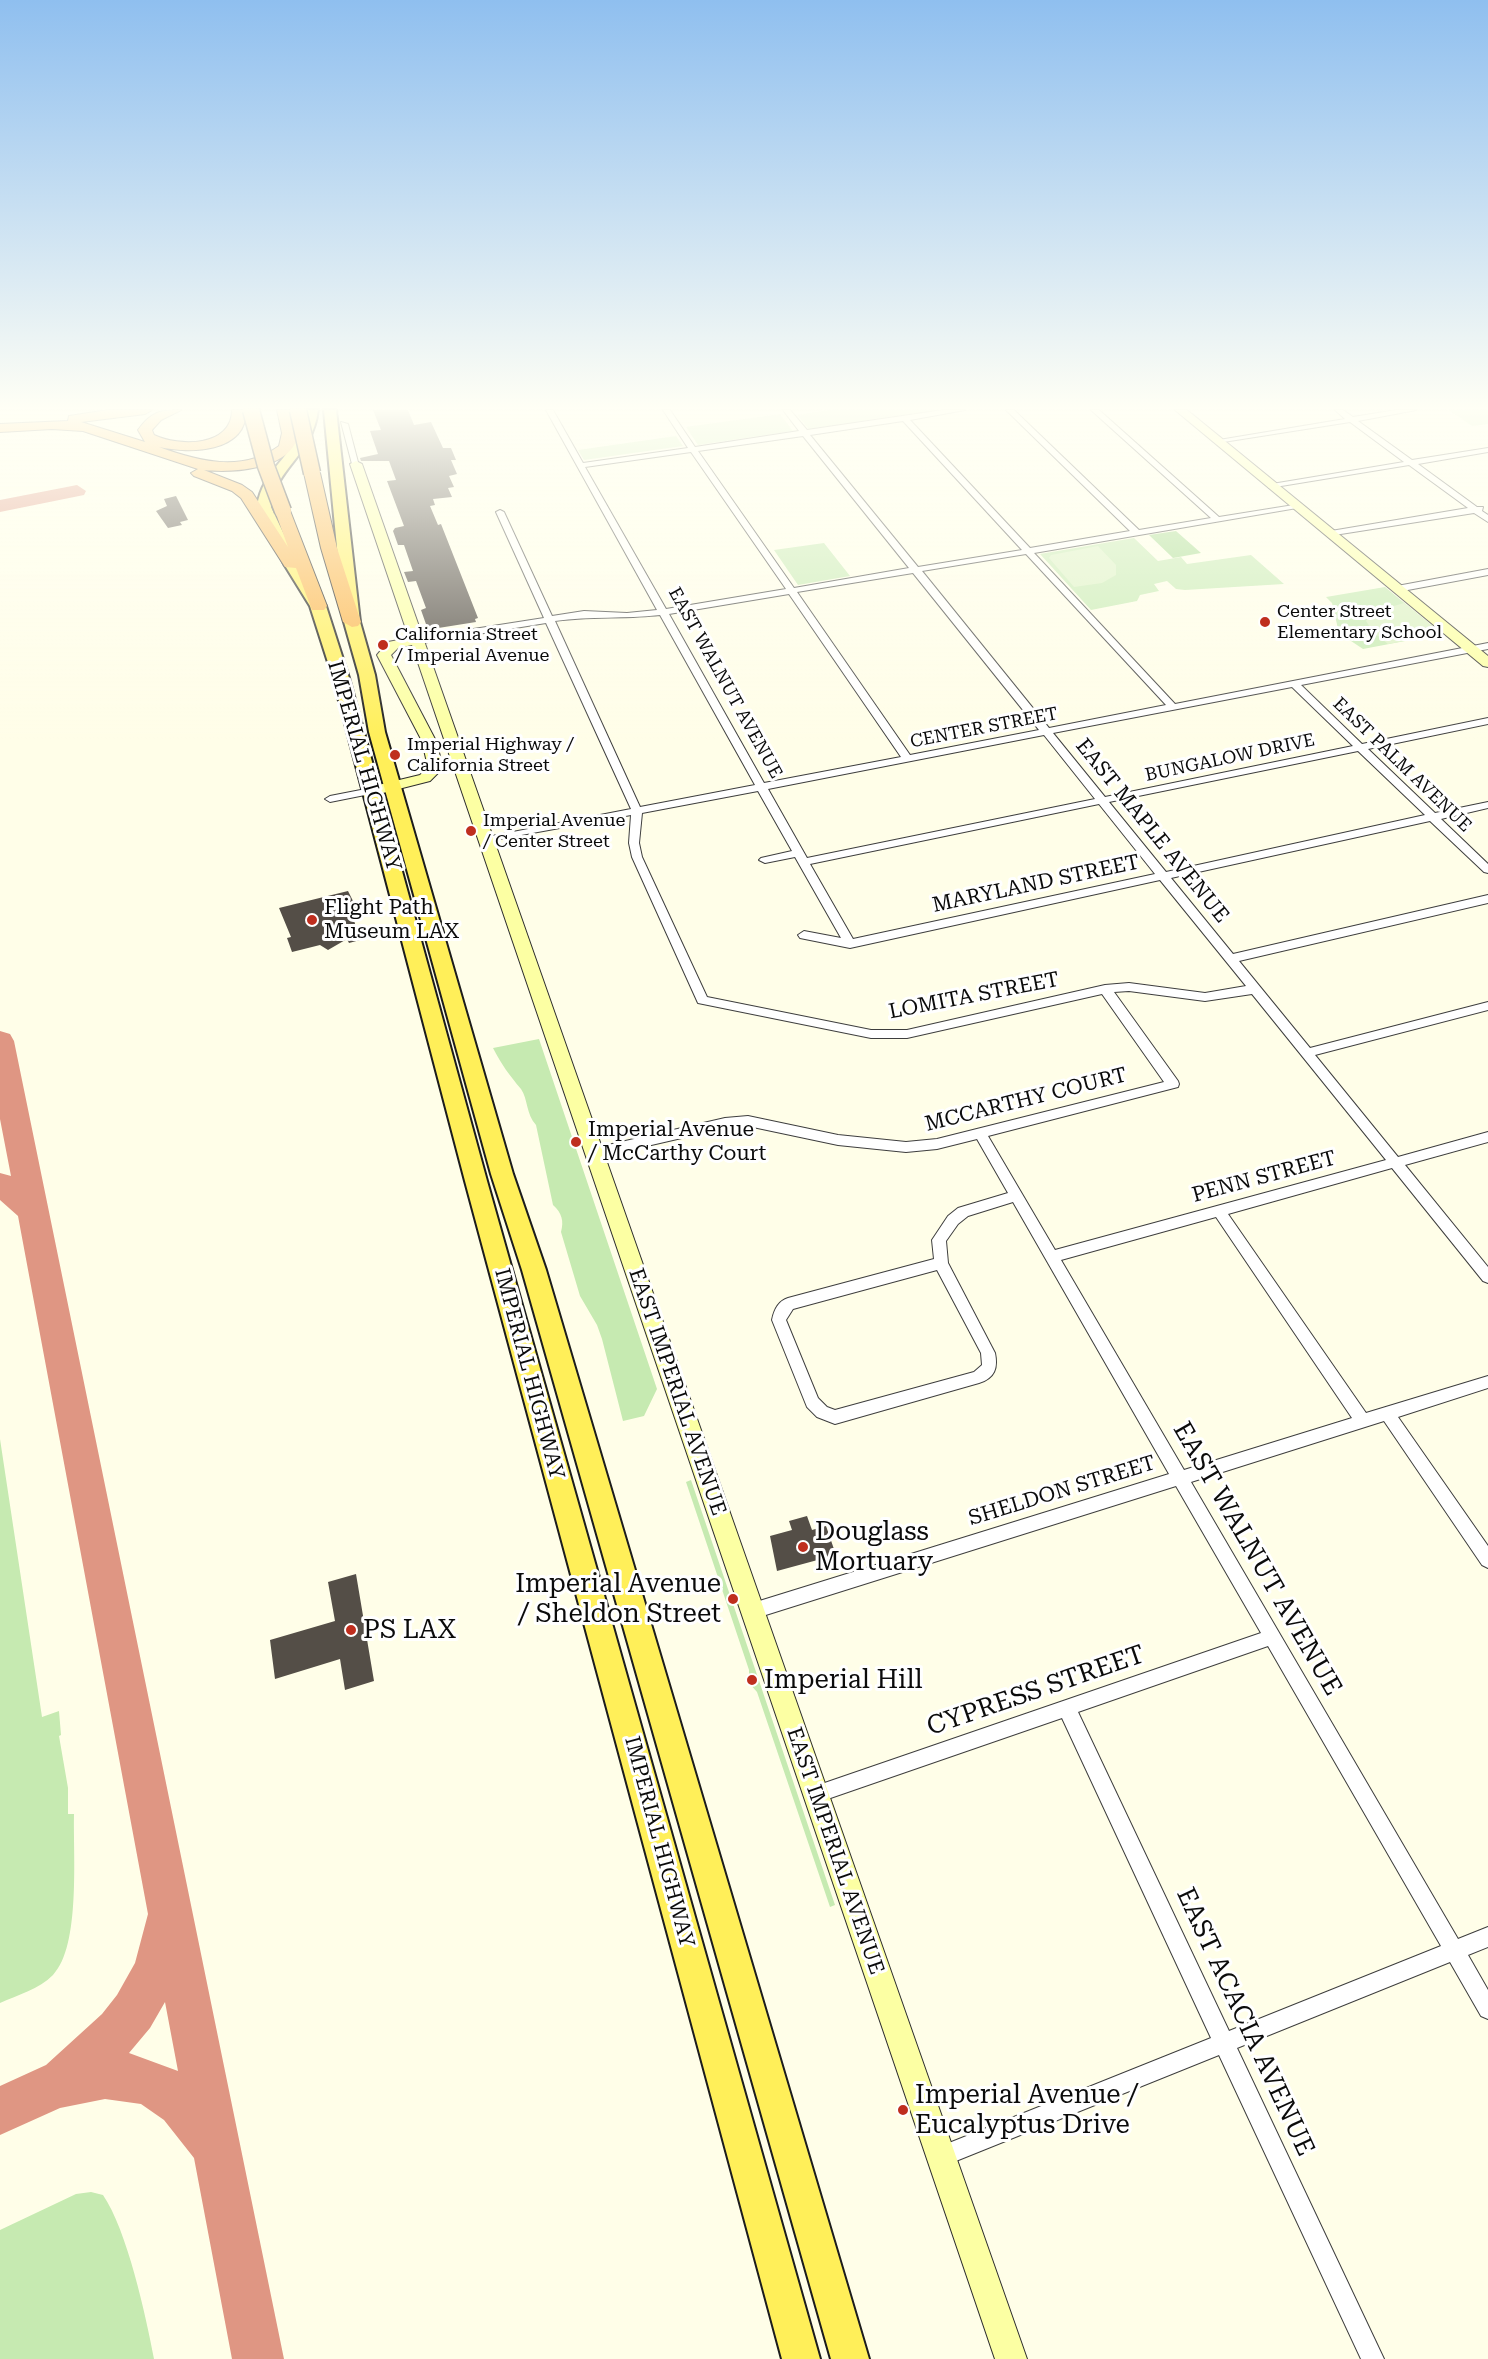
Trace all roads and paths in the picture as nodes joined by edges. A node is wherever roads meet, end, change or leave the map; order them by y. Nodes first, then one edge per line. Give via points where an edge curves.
1 (263, 520) edge
2 (270, 520) edge
3 (287, 520) edge
4 (321, 520) edge
5 (342, 520) edge
6 (375, 520) edge
7 (504, 520) edge
8 (610, 520) edge
9 (742, 520) edge
10 (874, 520) edge
11 (999, 520) edge
12 (1124, 520) edge
13 (1211, 520) edge
14 (1314, 520) edge
15 (1415, 520) edge
16 (1137, 533) junction
17 (1331, 534) junction
18 (1028, 551) junction
19 (291, 564) junction
20 (915, 570) junction
21 (1488, 572) edge
22 (1397, 589) junction
23 (791, 591) junction
24 (318, 606) junction
25 (663, 612) junction
26 (549, 619) junction
27 (352, 622) junction
28 (416, 640) junction
29 (1488, 646) edge
30 (1471, 649) junction
31 (1488, 663) edge
32 (1294, 684) junction
33 (1173, 707) junction
34 (1488, 721) edge
35 (1046, 732) junction
36 (1360, 748) junction
37 (908, 759) junction
38 (391, 786) junction
39 (761, 788) junction
40 (371, 791) junction
41 (330, 799) dead end
42 (1101, 801) junction
43 (1488, 805) edge
44 (637, 811) junction
45 (1432, 817) junction
46 (487, 840) junction
47 (800, 858) junction
48 (765, 860) dead end
49 (1488, 870) edge
50 (1163, 876) junction
51 (1488, 899) edge
52 (804, 935) dead end
53 (850, 944) junction
54 (1230, 959) junction
55 (1105, 989) junction
56 (1255, 989) junction
57 (1488, 1006) edge
58 (1306, 1053) junction
59 (981, 1135) junction
60 (1488, 1137) edge
61 (595, 1153) junction
62 (1395, 1162) junction
63 (489, 1177) junction
64 (1017, 1196) junction
65 (1220, 1211) junction
66 (1052, 1257) junction
67 (941, 1263) junction
68 (1488, 1277) edge
69 (1488, 1382) edge
70 (1386, 1412) junction
71 (1362, 1420) junction
72 (1179, 1477) junction
73 (1488, 1560) edge
74 (753, 1611) junction
75 (1272, 1637) junction
76 (1067, 1708) junction
77 (816, 1794) junction
78 (1488, 1937) edge
79 (1454, 1950) junction
80 (1488, 2009) edge
81 (1225, 2042) junction
82 (940, 2156) junction
83 (801, 2359) edge
84 (850, 2359) edge
85 (1011, 2359) edge
86 (1373, 2359) edge

1 - 19 highway
2 - 19 main road, IMPERIAL HIGHWAY
3 - 24 highway, bridge
4 - 27 highway, bridge
5 - 27 main road, IMPERIAL HIGHWAY
6 - 28 street, EAST IMPERIAL AVENUE
7 - 26 street
8 - 25 street, EAST WALNUT AVENUE
9 - 23 street
10 - 20 street, EAST MAPLE AVENUE
11 - 18 street
12 - 16 street
13 - 16 street
14 - 17 street
15 - 17 street
16 - 18 street
17 - 22 street
18 - 20 street
18 - 33 street
19 - 24 main road, IMPERIAL HIGHWAY
20 - 23 street
20 - 35 street, EAST MAPLE AVENUE
21 - 22 street
22 - 30 street
23 - 25 street
23 - 37 street
24 - 40 main road, IMPERIAL HIGHWAY
25 - 26 street
25 - 39 street, EAST WALNUT AVENUE
26 - 28 street
26 - 44 street
27 - 38 main road, IMPERIAL HIGHWAY
28 - 38 street via 393,645 384,655 426,734 436,768 425,778
28 - 46 street, EAST IMPERIAL AVENUE
29 - 30 street, CENTER STREET
30 - 31 street
30 - 32 street, CENTER STREET
32 - 33 street, CENTER STREET
32 - 36 street, EAST PALM AVENUE
33 - 35 street, CENTER STREET
34 - 36 street, BUNGALOW DRIVE
35 - 37 street, CENTER STREET
35 - 42 street, EAST MAPLE AVENUE
36 - 42 street, BUNGALOW DRIVE
36 - 45 street, EAST PALM AVENUE
37 - 39 street, CENTER STREET
38 - 40 street
38 - 63 main road, IMPERIAL HIGHWAY
39 - 44 street, CENTER STREET
39 - 47 street, EAST WALNUT AVENUE
40 - 41 street
40 - 63 main road, IMPERIAL HIGHWAY
42 - 47 street, BUNGALOW DRIVE
42 - 50 street, EAST MAPLE AVENUE
43 - 45 street, MARYLAND STREET
44 - 46 street, CENTER STREET
44 - 55 street, LOMITA STREET via 637,857 702,1000 871,1034 907,1034
45 - 49 street, EAST PALM AVENUE
45 - 50 street, MARYLAND STREET
46 - 61 street, EAST IMPERIAL AVENUE
47 - 48 street, BUNGALOW DRIVE
47 - 53 street, EAST WALNUT AVENUE
50 - 53 street, MARYLAND STREET
50 - 54 street, EAST MAPLE AVENUE
51 - 54 street
52 - 53 street, MARYLAND STREET
54 - 56 street, EAST MAPLE AVENUE
55 - 56 street, LOMITA STREET via 1129,987 1205,998
55 - 59 street, MCCARTHY COURT via 1173,1084
56 - 58 street, EAST MAPLE AVENUE
57 - 58 street
58 - 62 street, EAST MAPLE AVENUE
59 - 61 street, MCCARTHY COURT via 906,1147 838,1140 748,1122 725,1123
59 - 64 street, EAST WALNUT AVENUE
60 - 62 street, PENN STREET
61 - 74 street, EAST IMPERIAL AVENUE
62 - 65 street, PENN STREET
62 - 68 street, EAST MAPLE AVENUE
63 - 83 main road, IMPERIAL HIGHWAY
63 - 84 main road, IMPERIAL HIGHWAY via 540,1293
64 - 66 street, EAST WALNUT AVENUE
64 - 67 street via 963,1212 953,1220 939,1240
65 - 66 street, PENN STREET
65 - 71 street
66 - 72 street, EAST WALNUT AVENUE
67 - 67 street via 988,1353 990,1367 979,1377 835,1418 822,1412 812,1402 779,1320 781,1312 788,1304
69 - 70 street, SHELDON STREET
70 - 71 street, SHELDON STREET
70 - 73 street
71 - 72 street, SHELDON STREET
72 - 74 street, SHELDON STREET
72 - 75 street, EAST WALNUT AVENUE
74 - 77 street, EAST IMPERIAL AVENUE
75 - 76 street, CYPRESS STREET
75 - 79 street, EAST WALNUT AVENUE
76 - 77 street, CYPRESS STREET
76 - 81 street, EAST ACACIA AVENUE
77 - 82 street, EAST IMPERIAL AVENUE
78 - 79 street
79 - 80 street, EAST WALNUT AVENUE
79 - 81 street
81 - 82 street
81 - 86 street, EAST ACACIA AVENUE
82 - 85 street, EAST IMPERIAL AVENUE

